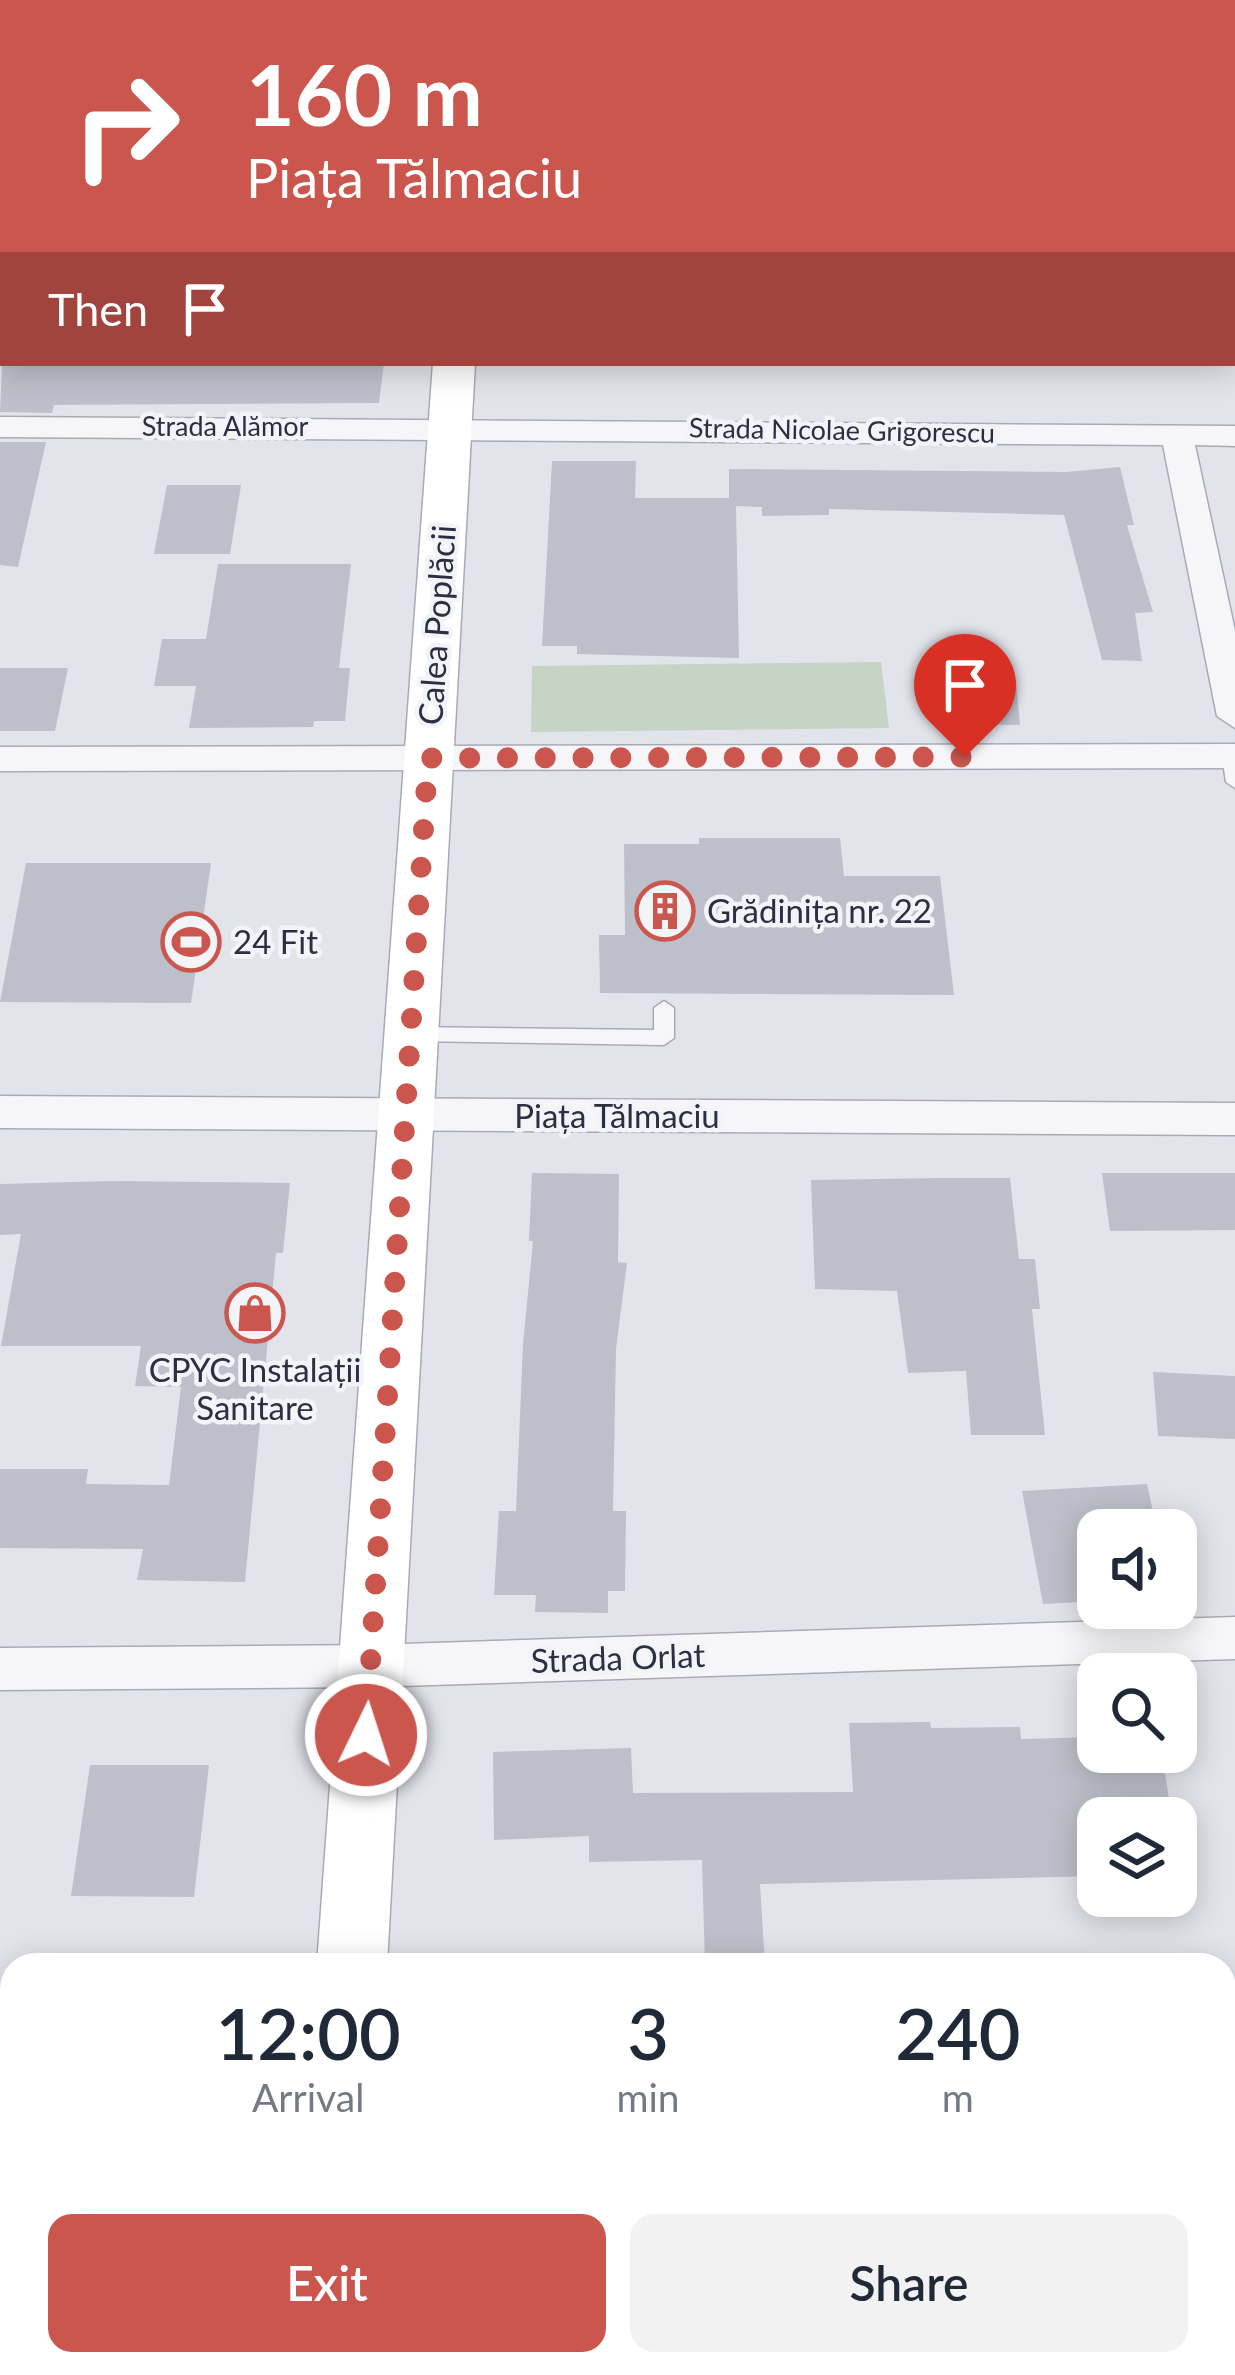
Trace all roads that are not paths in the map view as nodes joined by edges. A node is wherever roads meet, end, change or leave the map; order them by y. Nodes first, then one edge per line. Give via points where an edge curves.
1 (454, 366) edge
2 (449, 426) junction
3 (0, 427) edge
4 (1177, 435) junction
5 (1235, 436) edge
6 (1235, 716) edge
7 (428, 758) junction
8 (0, 759) edge
9 (1234, 765) edge
10 (664, 1008) dead end
11 (411, 1034) junction
12 (0, 1112) edge
13 (406, 1115) junction
14 (1235, 1119) edge
15 (1235, 1637) edge
16 (371, 1666) junction
17 (0, 1669) edge
18 (353, 1953) edge

1 - 2 main road, Calea Poplăcii
2 - 3 street, Strada Alămor
2 - 4 street, Strada Nicolae Grigorescu
2 - 7 main road, Calea Poplăcii
4 - 5 street, Strada Nicolae Grigorescu
4 - 6 street
7 - 8 street
7 - 9 street
7 - 11 main road, Calea Poplăcii
10 - 11 lane via 664,1038
11 - 13 main road, Calea Poplăcii
12 - 13 street, Piața Tălmaciu
13 - 14 street, Piața Tălmaciu
13 - 16 main road, Calea Poplăcii
15 - 16 street, Strada Orlat
16 - 17 street, Strada Orlat
16 - 18 main road, Calea Poplăcii

